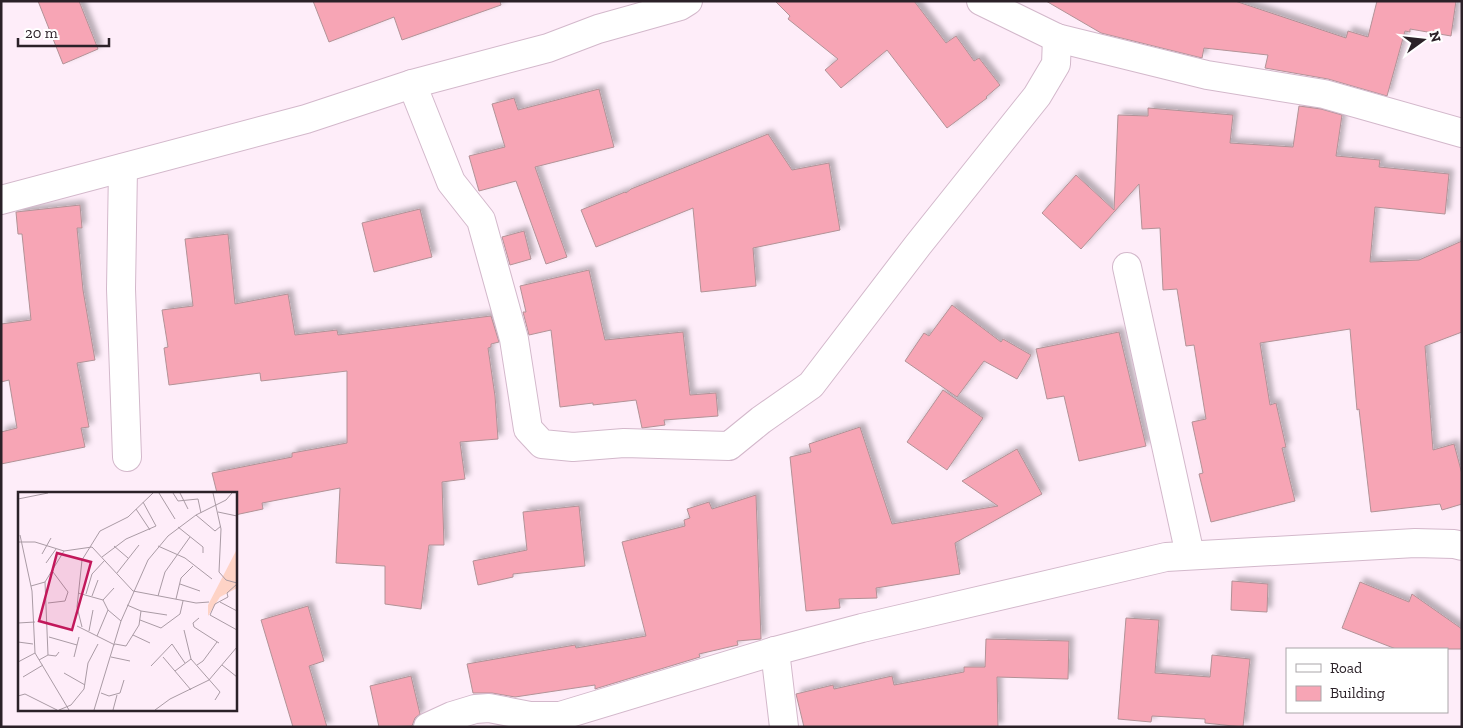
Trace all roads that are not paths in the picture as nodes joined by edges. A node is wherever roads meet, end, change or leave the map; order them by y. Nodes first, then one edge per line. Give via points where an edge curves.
1 (688, 1) edge
2 (981, 1) edge
3 (1057, 38) junction
4 (412, 84) junction
5 (1462, 133) edge
6 (123, 168) junction
7 (1, 200) edge
8 (1127, 267) dead end
9 (127, 458) dead end
10 (1462, 546) edge
11 (1190, 555) junction
12 (775, 651) junction
13 (428, 727) edge
14 (784, 727) edge

1 - 4 street via 598,28 548,48
2 - 3 street
3 - 4 street via 1056,64 1037,96 812,385 729,446 565,446 542,444 528,429 514,339 481,220 452,182
3 - 5 street via 1207,75 1324,94
4 - 6 street via 306,119
6 - 7 street
6 - 9 street via 122,289
8 - 11 street
10 - 11 street via 1415,542
11 - 12 street via 1140,562
12 - 13 street via 560,716 530,716 482,708
12 - 14 street

